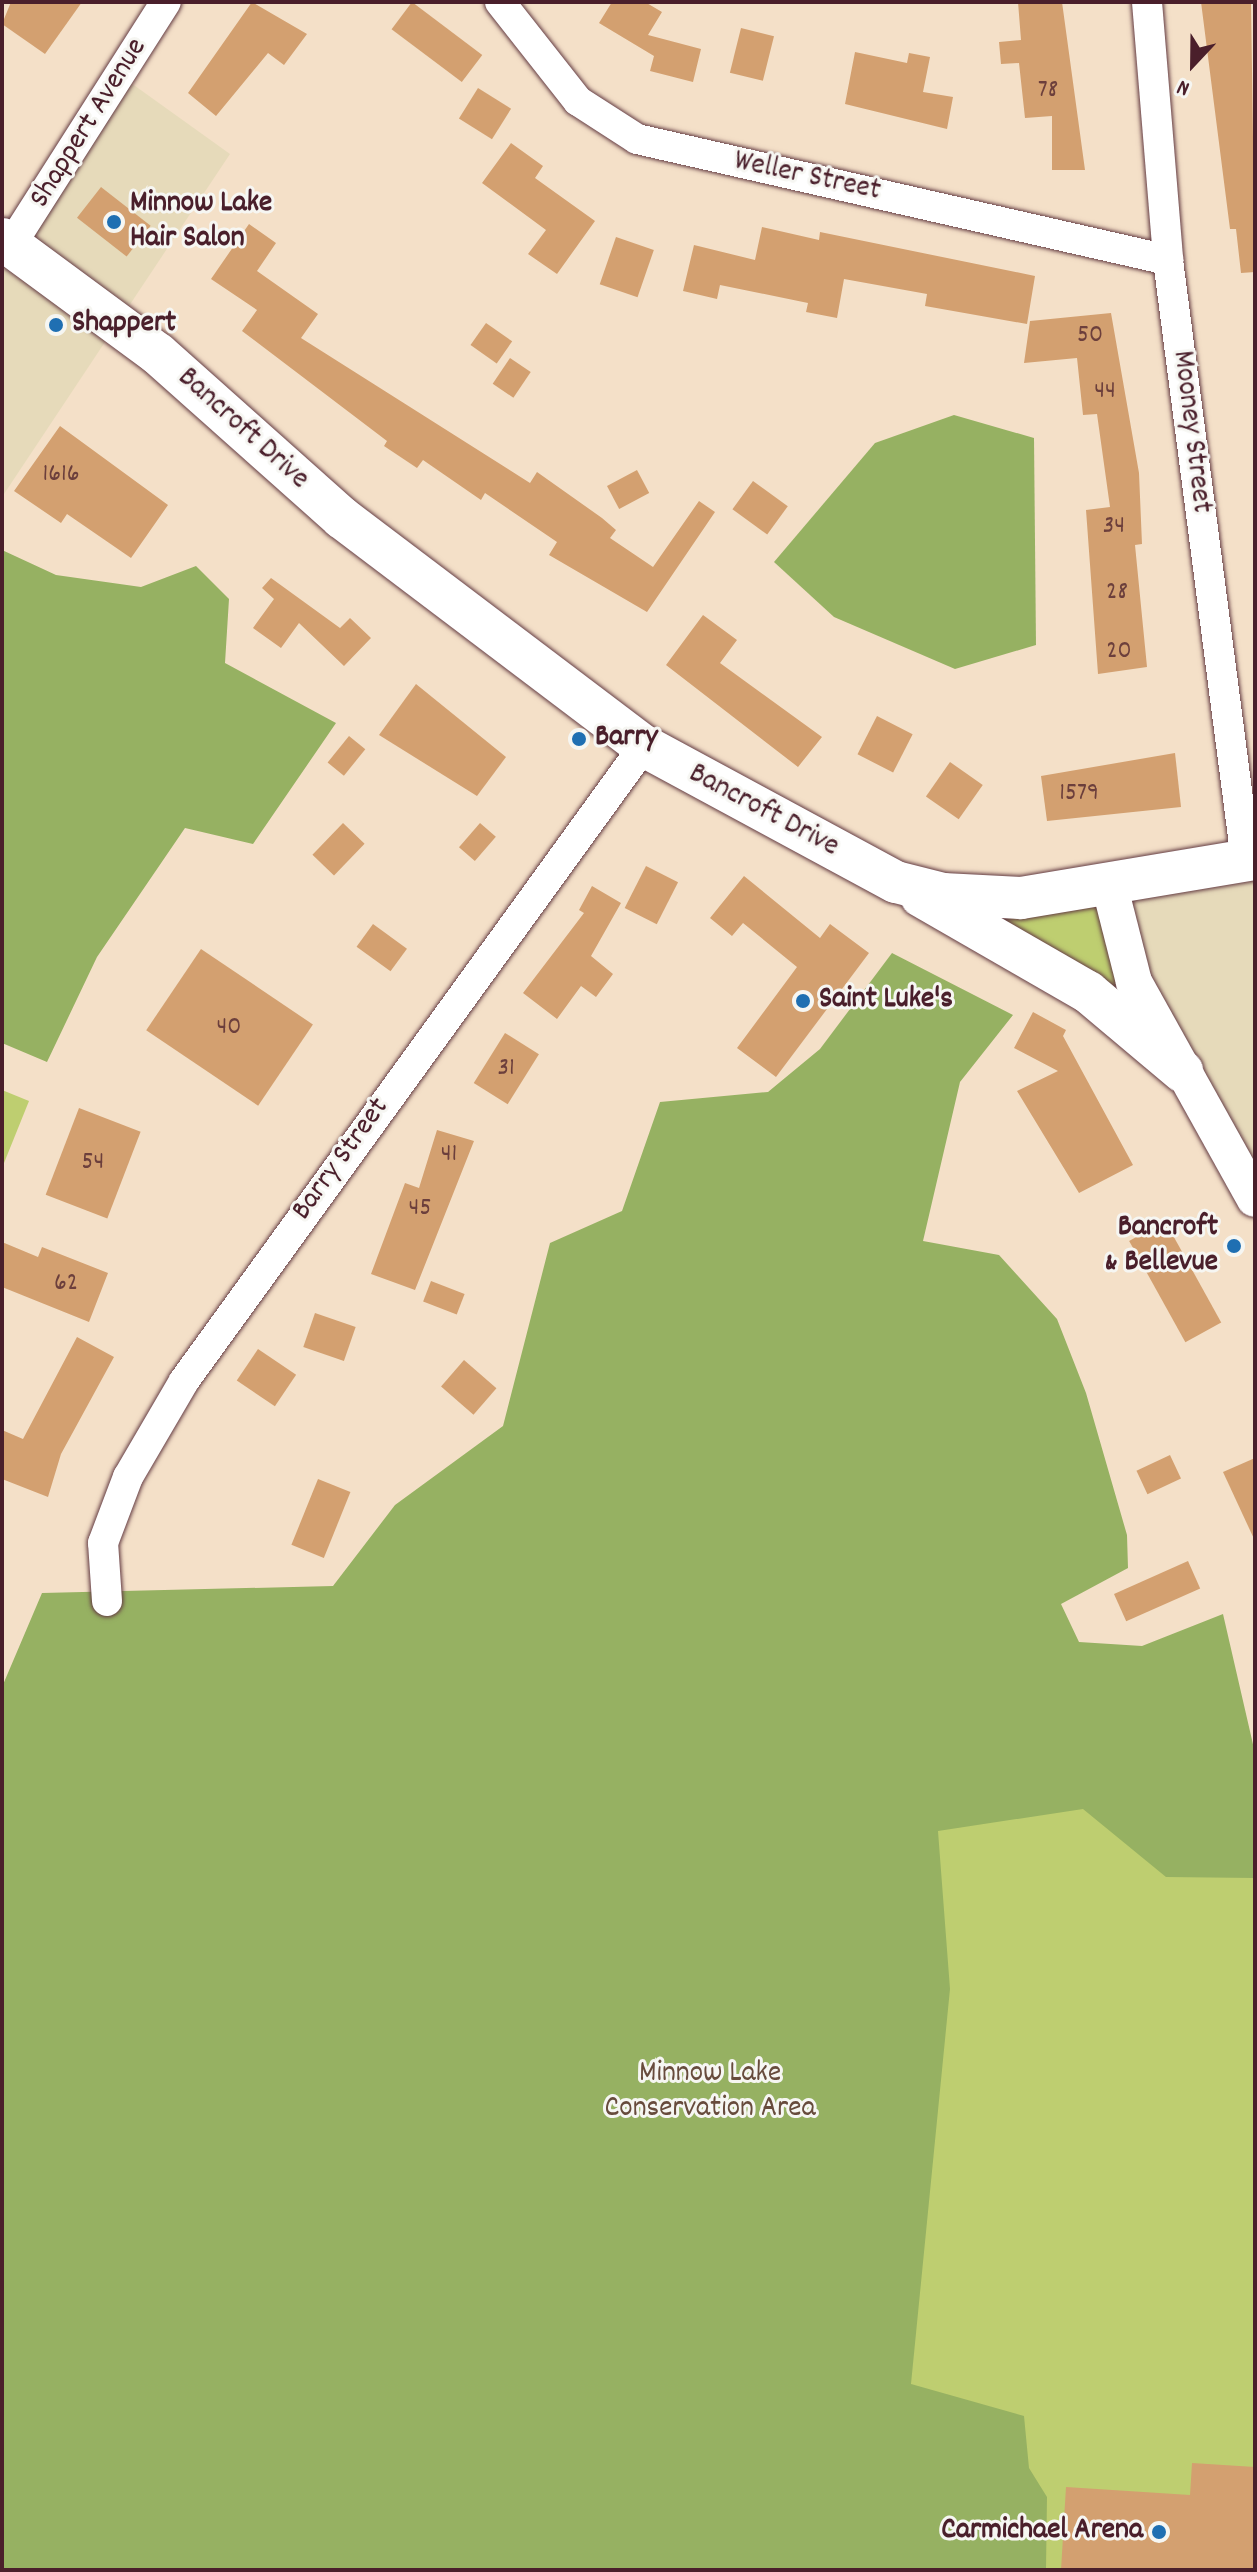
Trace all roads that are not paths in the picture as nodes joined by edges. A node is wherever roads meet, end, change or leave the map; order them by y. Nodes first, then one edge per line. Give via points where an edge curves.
1 (166, 2) edge
2 (500, 2) edge
3 (1147, 2) edge
4 (7, 242) edge
5 (1168, 260) junction
6 (644, 746) junction
7 (1251, 860) edge
8 (896, 882) junction
9 (1109, 884) junction
10 (1182, 1071) junction
11 (1255, 1199) edge
12 (107, 1601) dead end

1 - 4 street, Shappert Avenue
2 - 5 street, Weller Street via 578,101 637,139
3 - 5 street, Mooney Street
4 - 6 main road, Bancroft Drive via 158,354 342,518
5 - 7 street, Mooney Street
6 - 8 main road, Bancroft Drive
6 - 12 street, Barry Street via 184,1381 128,1477 103,1543
7 - 9 main road, Bancroft Drive
8 - 9 main road, Bancroft Drive via 943,894 1021,898
8 - 10 main road via 1088,992
9 - 10 street via 1134,982
10 - 11 street

